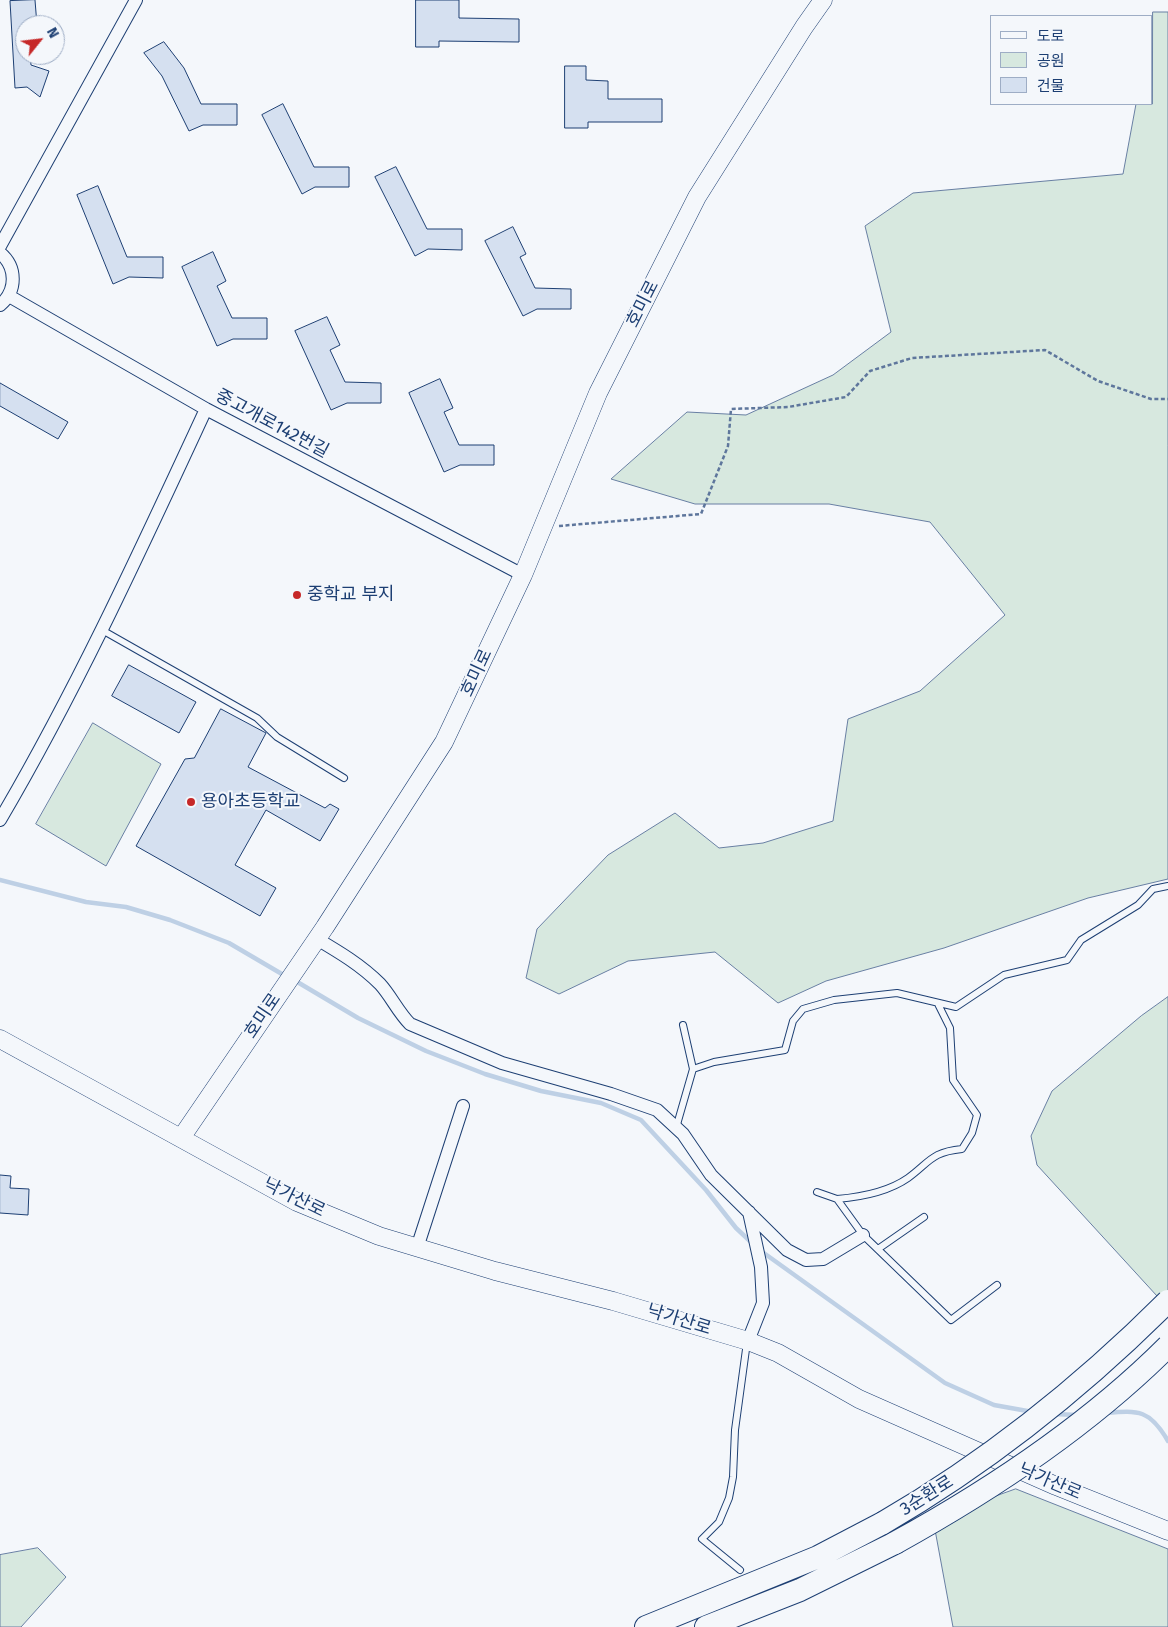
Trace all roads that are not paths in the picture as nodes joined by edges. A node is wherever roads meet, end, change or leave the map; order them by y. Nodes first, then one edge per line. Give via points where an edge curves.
1 (136, 0) edge
2 (823, 0) edge
3 (0, 246) edge
4 (0, 253) edge
5 (4, 300) edge
6 (206, 409) junction
7 (523, 576) junction
8 (102, 630) junction
9 (344, 778) dead end
10 (0, 820) edge
11 (1168, 886) edge
12 (317, 939) junction
13 (938, 1004) junction
14 (683, 1025) dead end
15 (0, 1039) edge
16 (693, 1069) junction
17 (463, 1106) dead end
18 (676, 1128) junction
19 (181, 1138) junction
20 (817, 1192) dead end
21 (837, 1200) junction
22 (749, 1212) junction
23 (924, 1217) dead end
24 (863, 1235) junction
25 (417, 1248) junction
26 (878, 1249) junction
27 (997, 1285) dead end
28 (1168, 1302) edge
29 (748, 1341) junction
30 (1168, 1346) edge
31 (1168, 1531) edge
32 (740, 1570) dead end
33 (646, 1627) edge
34 (706, 1627) edge

1 - 3 street
2 - 7 street, 호미로 via 697,197 598,393
4 - 5 street via 11,266 14,276
5 - 6 street, 중고개로142번길
6 - 7 street, 중고개로142번길
6 - 8 street
7 - 12 street, 호미로 via 444,742
8 - 9 lane via 257,718 277,737
8 - 10 street via 46,742
11 - 13 lane via 1153,889 1138,905 1081,940 1067,960 1004,975 956,1007
12 - 18 street via 354,961 381,985 410,1024 502,1063 657,1110
12 - 19 street, 호미로
13 - 16 lane via 897,993 834,1000 803,1009 793,1021 785,1050 714,1062
13 - 21 lane via 950,1028 953,1080 977,1115 972,1134 962,1149 948,1150 927,1160 908,1178 882,1190
14 - 16 lane
15 - 19 street
16 - 18 lane
17 - 25 street
18 - 22 street via 711,1175
19 - 25 street, 낙가산로 via 297,1202
20 - 21 lane
21 - 24 lane
22 - 24 street via 787,1250 806,1260 823,1259
22 - 29 street via 761,1267 762,1303
23 - 26 lane
24 - 26 lane
25 - 29 street, 낙가산로
26 - 27 lane via 951,1320
28 - 33 highway, 3순환로, bridge via 1108,1360 1012,1438 929,1496 818,1557
29 - 31 street, 낙가산로 via 778,1353 859,1399 1056,1486
29 - 32 lane via 729,1498 719,1522 702,1539
30 - 34 highway, 3순환로, bridge via 1116,1393 1014,1472 895,1544 800,1590

